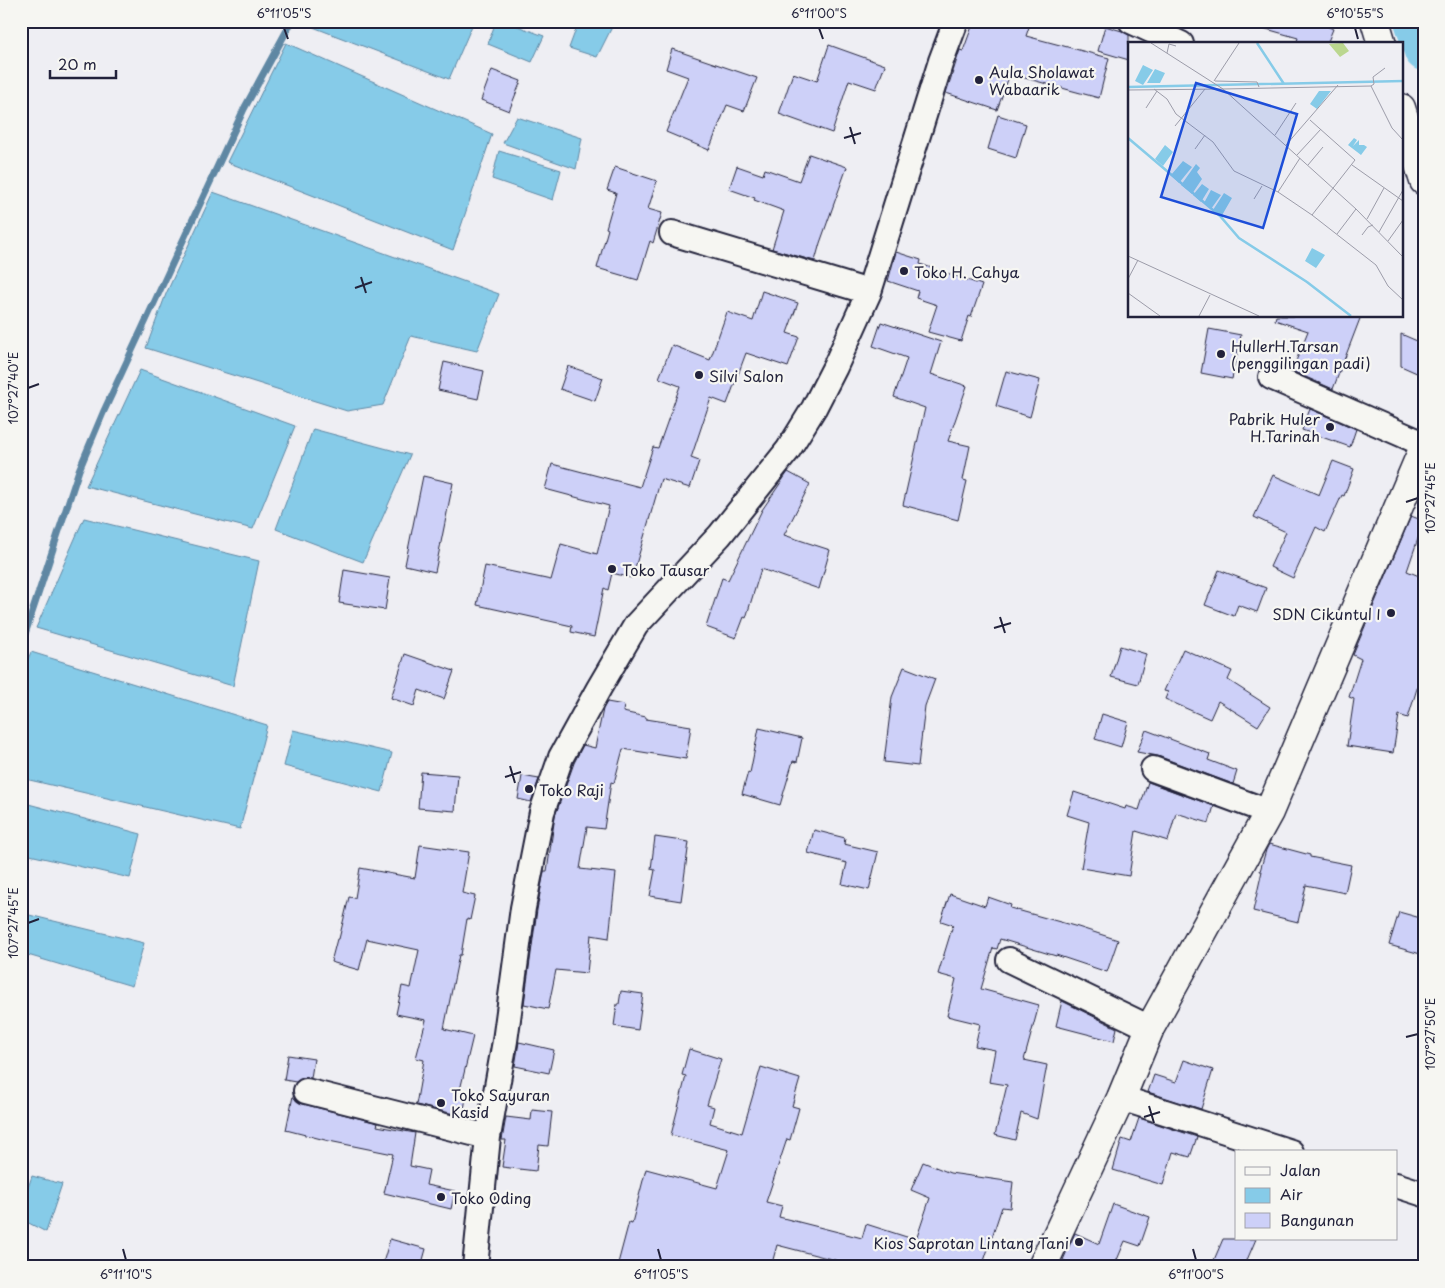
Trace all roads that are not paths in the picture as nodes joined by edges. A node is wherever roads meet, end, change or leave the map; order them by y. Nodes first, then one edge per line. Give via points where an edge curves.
1 (956, 21) edge
2 (1131, 21) edge
3 (1375, 21) edge
4 (1177, 42) edge
5 (1381, 42) edge
6 (1402, 114) edge
7 (1406, 136) edge
8 (1424, 181) edge
9 (672, 233) dead end
10 (868, 292) junction
11 (1271, 377) dead end
12 (1424, 445) edge
13 (1153, 770) dead end
14 (1268, 812) junction
15 (1009, 960) dead end
16 (1150, 1028) junction
17 (306, 1092) dead end
18 (1121, 1098) junction
19 (488, 1137) junction
20 (1285, 1150) edge
21 (1398, 1186) edge
22 (1424, 1194) edge
23 (1043, 1266) edge
24 (475, 1267) edge

1 - 10 street via 940,61
2 - 4 street
3 - 5 street
6 - 7 street
7 - 8 street
9 - 10 street
10 - 19 street via 835,367 788,450 720,536 636,626 561,757 542,812 523,908
11 - 12 street
12 - 14 street
13 - 14 street
14 - 16 street
15 - 16 street
16 - 18 street
17 - 19 street
18 - 20 street
18 - 23 street
19 - 24 street
21 - 22 street

